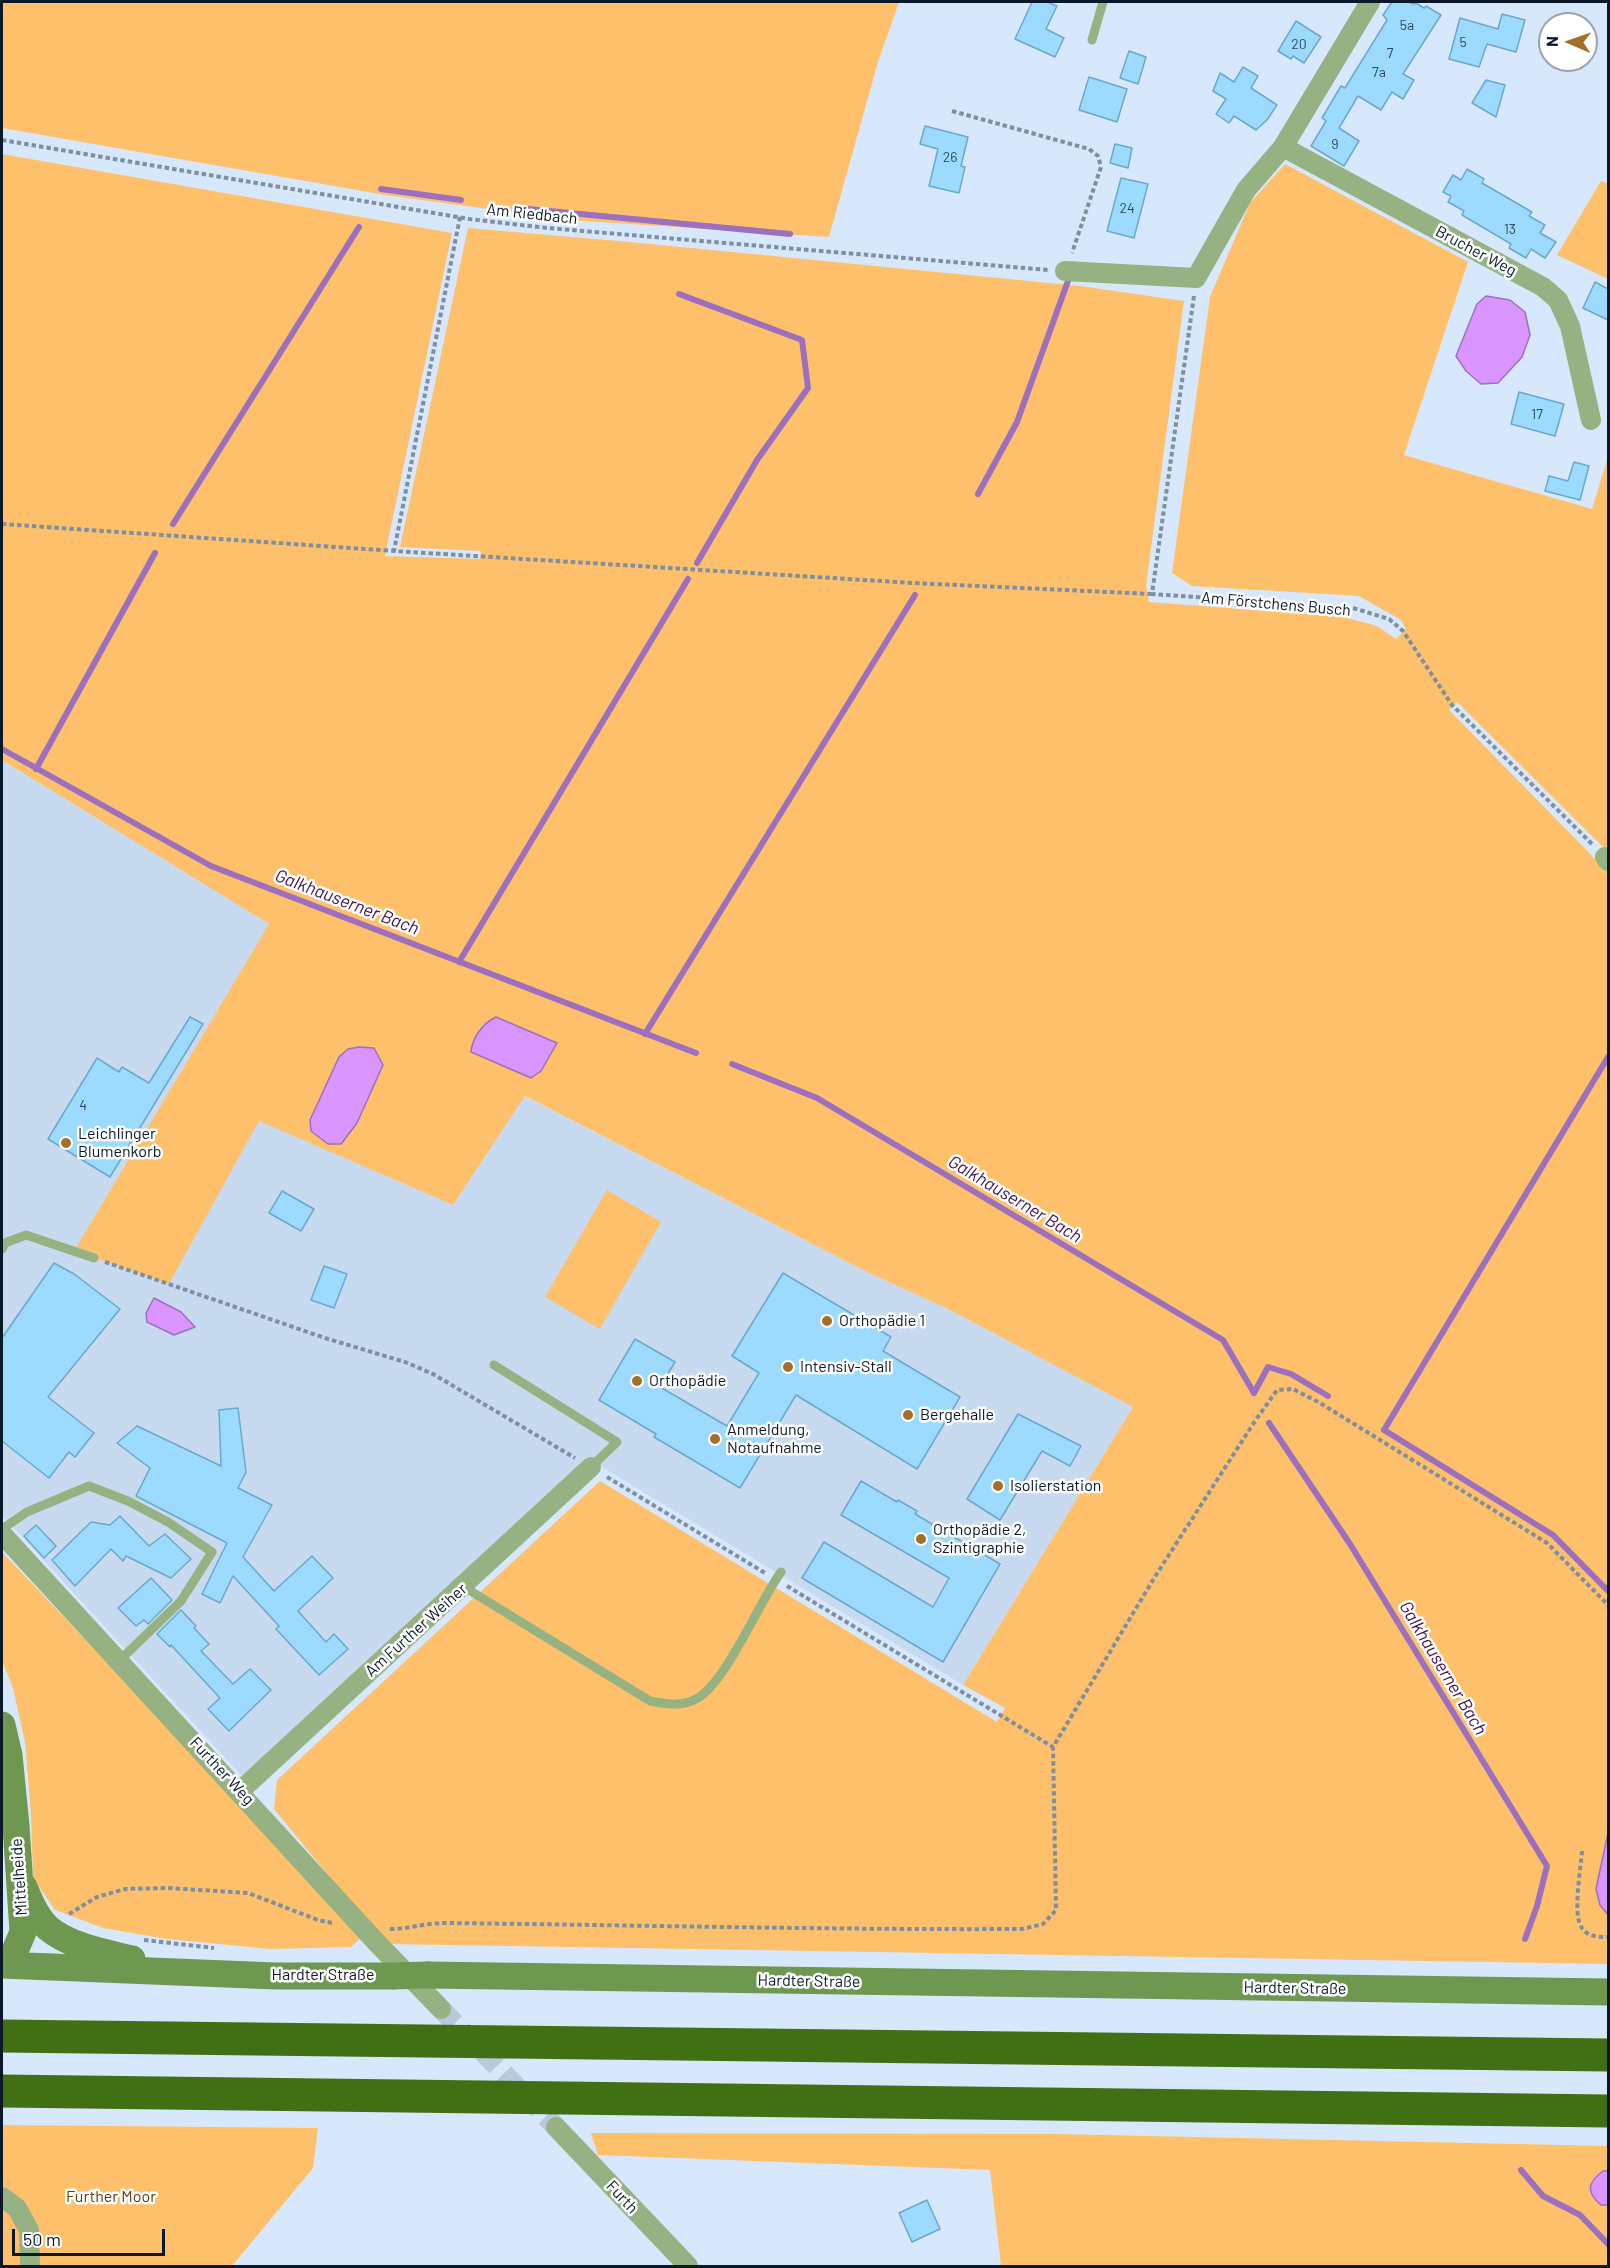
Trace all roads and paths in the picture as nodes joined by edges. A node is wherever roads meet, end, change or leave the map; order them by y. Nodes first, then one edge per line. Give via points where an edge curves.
1 (1103, 2) edge
2 (1370, 2) edge
3 (1092, 40) dead end
4 (952, 111) dead end
5 (2, 140) edge
6 (1282, 147) junction
7 (460, 217) junction
8 (1065, 271) junction
9 (1196, 279) junction
10 (1591, 420) dead end
11 (2, 524) edge
12 (394, 551) junction
13 (1152, 594) junction
14 (1607, 859) edge
15 (2, 1249) edge
16 (94, 1258) dead end
17 (494, 1365) dead end
18 (591, 1467) joint
19 (2, 1528) edge
20 (2, 1534) edge
21 (781, 1572) dead end
22 (464, 1587) junction
23 (1608, 1605) edge
24 (119, 1661) junction
25 (2, 1725) edge
26 (240, 1791) junction
27 (1582, 1851) dead end
28 (19, 1877) junction
29 (47, 1928) junction
30 (366, 1929) junction
31 (1608, 1937) edge
32 (135, 1938) dead end
33 (224, 1949) dead end
34 (4, 1957) edge
35 (183, 1971) junction
36 (1608, 1992) edge
37 (441, 2009) tunnel mouth
38 (2, 2036) edge
39 (1608, 2055) edge
40 (2, 2091) edge
41 (1608, 2111) edge
42 (556, 2127) tunnel mouth
43 (2, 2197) edge
44 (30, 2266) edge
45 (688, 2266) edge

1 - 3 lane
2 - 6 street
4 - 8 path via 1089,148 1098,156 1101,167
5 - 7 path, Am Riedbach
6 - 9 street via 1246,190
6 - 10 street, Brucher Weg via 1543,287 1558,300 1570,326
7 - 8 path, Am Riedbach via 548,228
7 - 12 path
8 - 9 street
9 - 13 path
11 - 12 path, Am Förstchens Busch
12 - 13 path, Am Förstchens Busch
13 - 14 path, Am Förstchens Busch via 1353,608 1389,619 1403,631 1452,705
15 - 16 lane via 5,1243 26,1235
17 - 18 lane via 616,1442
18 - 22 street, Am Further Weiher
19 - 24 lane via 27,1512 89,1486 168,1522 212,1552 181,1601
20 - 24 street, Further Weg
21 - 22 lane via 715,1684 695,1699 672,1705 650,1701
22 - 26 street, Am Further Weiher
23 - 30 path via 1547,1543 1320,1403 1293,1389 1277,1390 1156,1575 1053,1747 1056,1910 1043,1924 1022,1929 841,1930 440,1923
24 - 26 street, Further Weg
25 - 28 main road, Mittelheide via 9,1755
26 - 30 street, Further Weg
27 - 31 path via 1577,1913 1581,1928 1593,1936
28 - 29 main road via 35,1913
28 - 34 main road, Mittelheide via 23,1932
29 - 30 path via 97,1897 124,1889 168,1888 248,1893 318,1920
29 - 35 main road via 84,1945
30 - 37 street, Further Weg
32 - 33 path
34 - 35 main road, Hardter Straße
35 - 36 main road, Hardter Straße, bridge via 276,1976
38 - 39 highway
40 - 41 highway
42 - 45 street, Furth
43 - 44 street via 17,2208 29,2230

